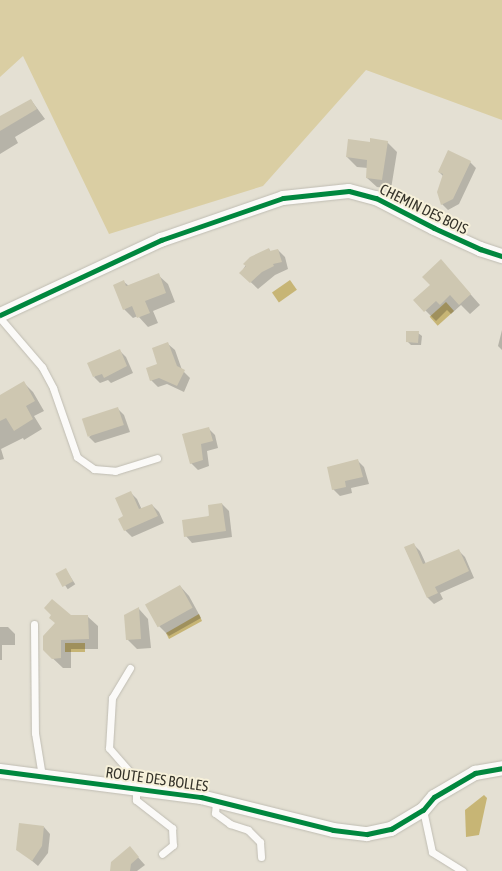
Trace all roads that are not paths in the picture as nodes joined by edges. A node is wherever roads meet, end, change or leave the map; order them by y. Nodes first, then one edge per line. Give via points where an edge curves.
1 (502, 256) edge
2 (0, 316) edge
3 (158, 458) dead end
4 (34, 624) dead end
5 (130, 668) dead end
6 (502, 768) edge
7 (0, 771) edge
8 (42, 776) junction
9 (136, 787) junction
10 (216, 800) junction
11 (423, 810) junction
12 (162, 854) dead end
13 (261, 857) dead end
14 (462, 871) edge

1 - 2 street, CHEMIN DES BOIS via 434,228 376,198 349,190 283,198 161,240
2 - 3 lane via 42,367 53,388 77,457 94,469 116,471
4 - 8 lane via 35,733
5 - 9 lane via 112,698 109,748 132,774
6 - 11 street via 475,773 434,797
7 - 8 street, ROUTE DES BOLLES
8 - 9 street, ROUTE DES BOLLES
9 - 10 street, ROUTE DES BOLLES
9 - 12 lane via 136,800 172,828 174,845
10 - 11 street, ROUTE DES BOLLES via 334,830 368,834 391,829
10 - 13 lane via 215,812 230,824 248,830 260,842
11 - 14 lane via 432,852

